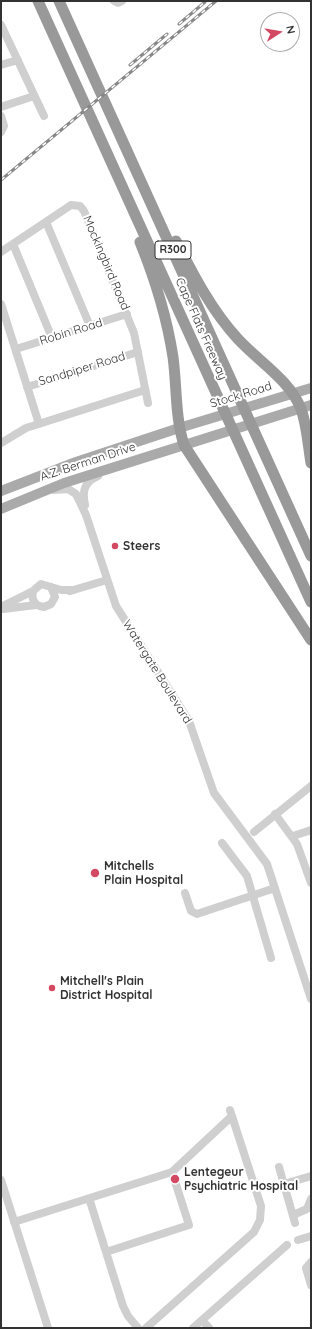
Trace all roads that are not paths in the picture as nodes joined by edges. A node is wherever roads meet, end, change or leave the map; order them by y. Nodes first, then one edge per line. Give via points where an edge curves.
1 (38, 1) edge
2 (59, 1) edge
3 (1, 25) edge
4 (18, 60) junction
5 (1, 65) edge
6 (34, 96) junction
7 (1, 107) edge
8 (1, 116) edge
9 (44, 116) dead end
10 (1, 132) edge
11 (100, 136) junction
12 (125, 145) junction
13 (46, 222) junction
14 (13, 244) junction
15 (1, 252) edge
16 (1, 304) edge
17 (127, 314) junction
18 (90, 326) junction
19 (52, 338) junction
20 (16, 349) junction
21 (138, 352) junction
22 (27, 387) junction
23 (311, 388) edge
24 (145, 390) junction
25 (292, 393) junction
26 (148, 403) dead end
27 (308, 407) edge
28 (210, 418) junction
29 (39, 424) junction
30 (179, 428) junction
31 (1, 443) edge
32 (184, 445) junction
33 (311, 456) edge
34 (132, 462) junction
35 (311, 463) edge
36 (1, 491) edge
37 (28, 496) junction
38 (1, 509) edge
39 (86, 515) junction
40 (311, 556) edge
41 (107, 580) junction
42 (52, 587) junction
43 (74, 590) junction
44 (32, 591) junction
45 (55, 598) junction
46 (311, 602) edge
47 (36, 605) junction
48 (1, 608) edge
49 (311, 640) edge
50 (311, 786) edge
51 (275, 814) junction
52 (311, 830) edge
53 (254, 832) dead end
54 (293, 836) junction
55 (222, 843) dead end
56 (308, 862) edge
57 (311, 883) edge
58 (275, 888) junction
59 (185, 893) dead end
60 (252, 896) junction
61 (271, 958) dead end
62 (309, 987) edge
63 (311, 999) edge
64 (279, 1167) dead end
65 (172, 1172) junction
66 (311, 1176) edge
67 (1, 1180) edge
68 (284, 1184) junction
69 (89, 1198) junction
70 (311, 1199) edge
71 (14, 1222) junction
72 (311, 1236) edge
73 (298, 1240) dead end
74 (287, 1245) dead end
75 (106, 1252) junction
76 (311, 1262) edge
77 (311, 1285) edge
78 (202, 1320) junction
79 (48, 1328) edge
80 (138, 1328) edge
81 (146, 1328) edge
82 (193, 1328) edge
83 (209, 1328) edge

1 - 11 highway, Cape Flats Freeway / R300
2 - 12 highway, Cape Flats Freeway / R300
3 - 4 street
4 - 5 street
4 - 6 street
6 - 7 street
6 - 9 street
8 - 10 street via 4,126
11 - 30 highway via 106,159 150,269 164,313 174,371
11 - 46 highway, Cape Flats Freeway / R300
12 - 25 highway via 208,299 238,339
12 - 40 highway, Cape Flats Freeway / R300
13 - 14 street, Mockingbird Road
13 - 17 street, Mockingbird Road via 71,205 80,206
13 - 18 street
14 - 15 street, Mockingbird Road
14 - 19 street
16 - 20 street
17 - 18 street, Robin Road
17 - 21 street, Mockingbird Road
18 - 19 street, Robin Road
19 - 20 street, Robin Road
20 - 22 street
21 - 22 street, Sandpiper Road
21 - 24 street, Mockingbird Road
22 - 29 street
23 - 25 main road, Stock Road
24 - 26 street, Mockingbird Road
24 - 29 street
25 - 27 highway
25 - 28 main road, Stock Road
27 - 28 main road via 289,401 277,402 237,414
27 - 32 main road
27 - 33 highway via 306,419
27 - 35 highway
28 - 30 main road, Stock Road
29 - 31 street via 18,431
30 - 32 highway
30 - 36 main road, A.Z. Berman Drive via 55,469
32 - 34 main road, A.Z. Berman Drive
32 - 49 highway
34 - 37 main road, A.Z. Berman Drive
34 - 39 street, Watergate Boulevard via 88,482 83,493
37 - 38 main road, A.Z. Berman Drive
37 - 39 street, Watergate Boulevard via 68,489 76,494
39 - 41 street, Watergate Boulevard
41 - 43 street
41 - 58 street, Watergate Boulevard via 116,606 189,721 214,793 262,857
42 - 43 street
42 - 44 street via 41,584
42 - 45 street
43 - 45 street
44 - 47 street via 32,599
44 - 48 street
45 - 47 street via 48,606
47 - 48 street
50 - 51 street
51 - 53 street
51 - 54 street
52 - 54 street
54 - 56 street
55 - 60 street via 245,871
56 - 57 street
58 - 60 street
58 - 62 street, Watergate Boulevard
59 - 60 street via 191,911 195,914
60 - 61 street
62 - 63 street, Watergate Boulevard
64 - 68 street
65 - 69 street
65 - 75 street via 189,1225
65 - 81 street via 231,1113 261,1206 261,1216 254,1232
66 - 68 street
67 - 71 street
68 - 70 street via 294,1219 307,1209
69 - 71 street
69 - 75 street
71 - 79 street
72 - 73 street
74 - 78 street
75 - 80 street via 125,1312
76 - 77 street via 306,1268
78 - 82 street
78 - 83 street

